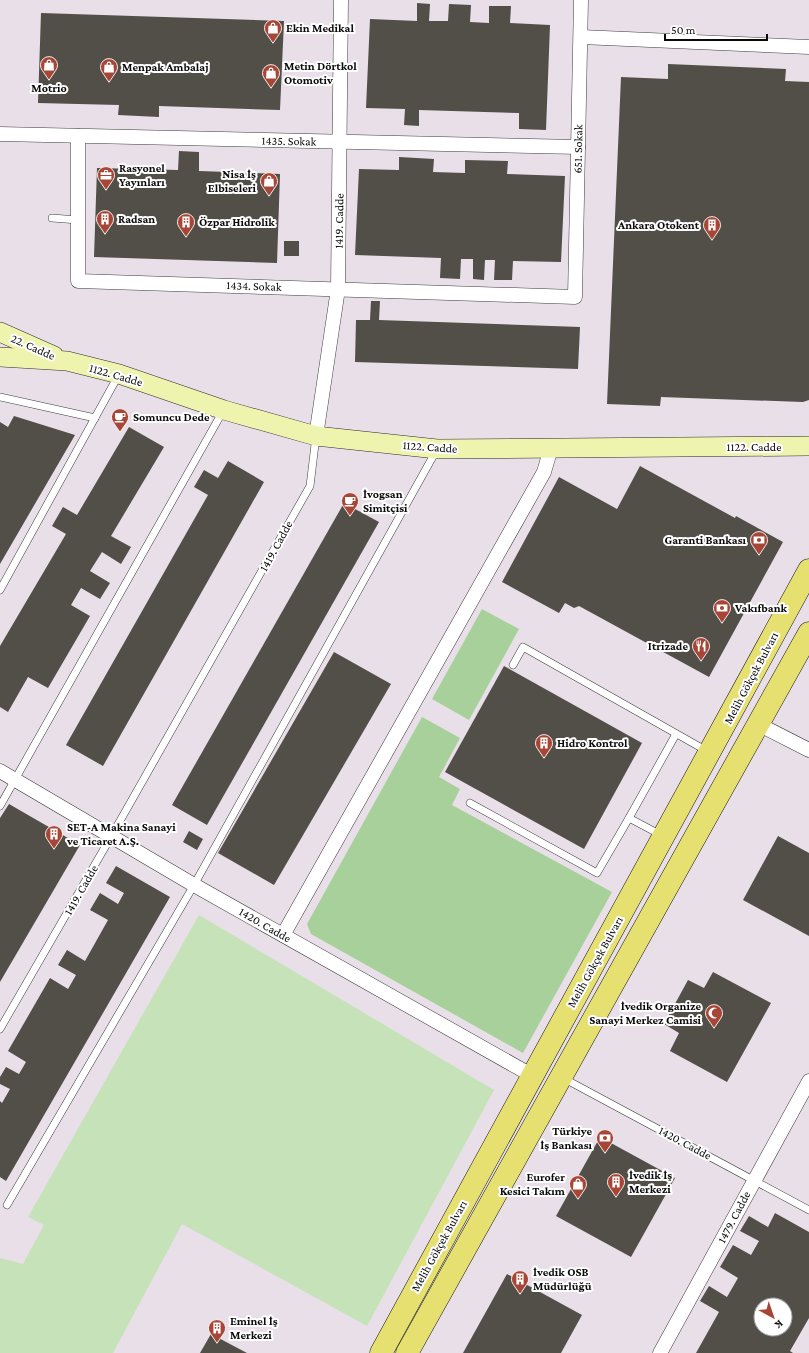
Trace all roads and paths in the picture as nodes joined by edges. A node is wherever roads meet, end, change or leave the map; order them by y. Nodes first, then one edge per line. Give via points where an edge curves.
1 (341, 0) edge
2 (581, 0) edge
3 (581, 37) junction
4 (809, 47) edge
5 (0, 134) edge
6 (78, 136) junction
7 (340, 142) junction
8 (578, 147) junction
9 (52, 218) dead end
10 (78, 220) junction
11 (338, 289) junction
12 (575, 297) joint
13 (0, 332) edge
14 (0, 357) edge
15 (66, 362) junction
16 (119, 374) junction
17 (0, 397) edge
18 (224, 410) junction
19 (95, 418) junction
20 (316, 436) junction
21 (808, 447) edge
22 (551, 448) junction
23 (437, 449) junction
24 (809, 570) edge
25 (0, 590) edge
26 (809, 633) edge
27 (513, 665) dead end
28 (758, 724) junction
29 (676, 734) junction
30 (809, 750) edge
31 (710, 753) junction
32 (0, 770) edge
33 (15, 780) junction
34 (470, 804) dead end
35 (0, 806) edge
36 (628, 818) junction
37 (112, 836) junction
38 (664, 837) junction
39 (194, 885) junction
40 (283, 935) junction
41 (0, 1029) edge
42 (533, 1076) junction
43 (562, 1077) junction
44 (809, 1081) edge
45 (754, 1180) junction
46 (7, 1205) dead end
47 (809, 1210) edge
48 (381, 1353) edge
49 (407, 1353) edge
50 (660, 1353) edge

1 - 7 street, 1419. Cadde
2 - 3 street, 651. Sokak
3 - 4 street
3 - 8 street, 651. Sokak
5 - 6 street, 1435. Sokak
6 - 7 street, 1435. Sokak
6 - 10 street, 1434. Sokak
7 - 8 street, 1435. Sokak
7 - 11 street, 1419. Cadde
8 - 12 street, 651. Sokak
9 - 10 lane
10 - 11 street, 1434. Sokak via 78,281
11 - 12 street, 1434. Sokak
11 - 20 street, 1419. Cadde
13 - 15 main road, 22. Cadde
14 - 15 main road
15 - 16 main road, 1122. Cadde
16 - 18 main road, 1122. Cadde
16 - 19 lane
17 - 19 lane
18 - 20 main road, 1122. Cadde
18 - 33 lane
19 - 25 lane
20 - 23 main road, 1122. Cadde
20 - 37 lane, 1419. Cadde via 310,486
21 - 22 main road, 1122. Cadde
22 - 23 main road, 1122. Cadde
22 - 40 street via 544,472
23 - 39 lane
24 - 31 main road, Melih Gökçek Bulvarı
26 - 28 main road, Melih Gökçek Bulvarı
27 - 29 lane via 523,647
28 - 30 street
28 - 43 main road, Melih Gökçek Bulvarı
29 - 31 lane
29 - 36 lane
31 - 38 main road, Melih Gökçek Bulvarı
32 - 33 street, 1420. Cadde
33 - 35 lane
33 - 37 street, 1420. Cadde
34 - 36 lane via 597,873
36 - 38 lane
37 - 39 street, 1420. Cadde
37 - 41 lane, 1419. Cadde
38 - 42 main road, Melih Gökçek Bulvarı
39 - 40 street, 1420. Cadde
39 - 46 lane
40 - 42 street, 1420. Cadde
42 - 48 main road, Melih Gökçek Bulvarı
43 - 45 lane, 1420. Cadde
43 - 49 main road, Melih Gökçek Bulvarı
44 - 45 street, 1479. Cadde
45 - 47 lane, 1420. Cadde
45 - 50 street, 1479. Cadde

